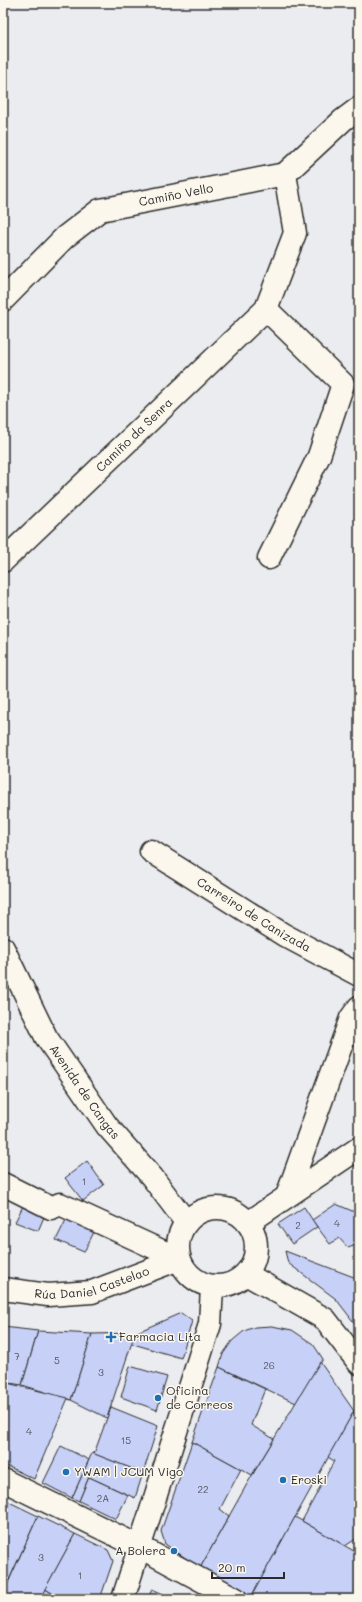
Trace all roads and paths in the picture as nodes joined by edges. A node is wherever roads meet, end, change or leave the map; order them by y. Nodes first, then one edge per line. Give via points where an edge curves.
1 (359, 108) edge
2 (285, 174) junction
3 (3, 300) edge
4 (266, 309) junction
5 (269, 558) dead end
6 (3, 561) edge
7 (151, 851) dead end
8 (3, 948) edge
9 (359, 976) edge
10 (359, 1007) edge
11 (359, 1148) edge
12 (3, 1184) edge
13 (287, 1196) junction
14 (186, 1222) junction
15 (248, 1223) junction
16 (178, 1259) junction
17 (246, 1274) junction
18 (212, 1287) junction
19 (3, 1289) edge
20 (359, 1363) edge
21 (3, 1480) edge
22 (140, 1547) junction
23 (123, 1599) edge
24 (236, 1599) edge

1 - 2 street
2 - 3 street, Camiño Vello via 100,210 65,237
2 - 4 street, Camiño da Senra via 295,233
4 - 5 street via 343,384 319,456
4 - 6 street, Camiño da Senra
7 - 9 street, Carreiro de Canizada via 284,936
8 - 14 street, Avenida de Cangas via 46,1037 107,1126 152,1177
10 - 13 street via 351,1018
11 - 13 street
12 - 16 street via 52,1208 60,1204
13 - 15 street
14 - 15 street via 194,1214 216,1208 228,1209 239,1214
14 - 16 street via 179,1234
15 - 17 street via 256,1243 256,1254
16 - 18 street via 192,1278
16 - 19 street, Rúa Daniel Castelao via 92,1292 48,1295
17 - 18 street via 237,1282
17 - 20 street via 325,1319
18 - 22 street via 210,1324
21 - 22 street
22 - 23 street
22 - 24 street

